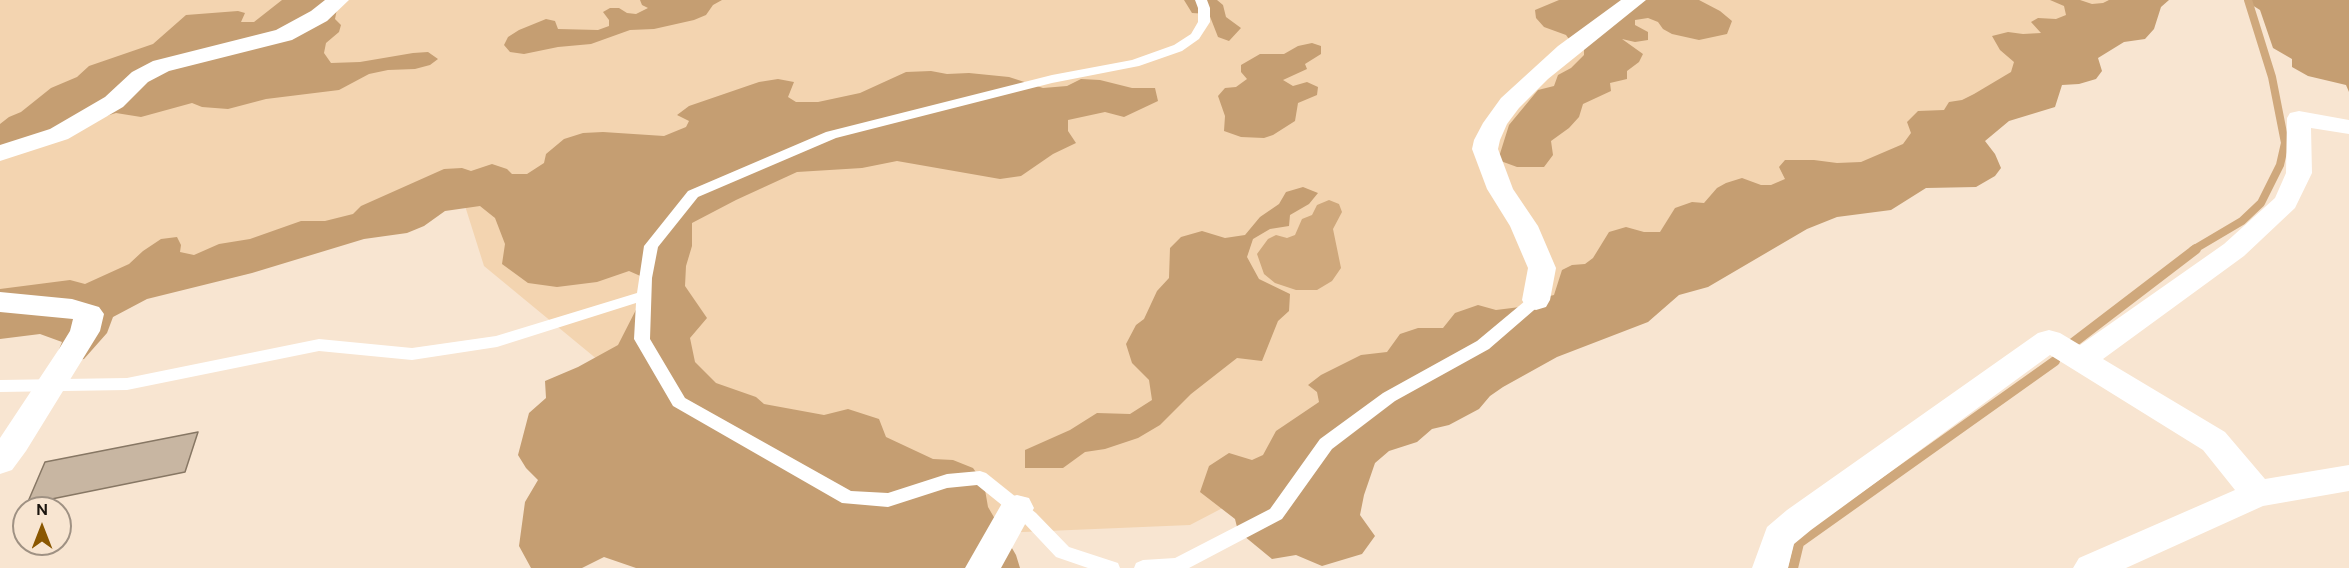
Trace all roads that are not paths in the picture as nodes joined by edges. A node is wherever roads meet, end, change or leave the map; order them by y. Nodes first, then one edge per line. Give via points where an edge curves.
1 (338, 0) edge
2 (1201, 0) edge
3 (1635, 0) edge
4 (2349, 127) edge
5 (0, 153) edge
6 (643, 296) junction
7 (1536, 300) joint
8 (0, 302) edge
9 (2082, 359) junction
10 (52, 384) junction
11 (0, 386) edge
12 (0, 461) edge
13 (2349, 478) edge
14 (2258, 494) junction
15 (1017, 508) junction
16 (983, 568) edge
17 (1111, 568) edge
18 (1143, 568) edge
19 (1770, 568) edge
20 (2091, 568) edge

1 - 5 street via 284,35 161,66 140,77 114,102 58,134
2 - 6 lane via 1204,22 1195,36 1178,48 1135,63 948,104 831,135 693,194 651,246
3 - 7 street via 1533,81 1500,116 1486,140 1485,149 1500,189 1524,226 1542,268
4 - 9 street via 2299,118 2299,173 2286,202 2234,250
6 - 10 lane via 496,341 412,354 319,345 127,384
6 - 15 lane via 642,339 679,402 748,442 848,498 888,500 946,481 980,478
7 - 18 lane via 1483,345 1389,397 1326,444 1276,514 1178,565
8 - 10 street via 88,314 85,331
9 - 14 street via 2214,441
9 - 19 street via 2049,340 1798,519 1779,537
10 - 11 lane
10 - 12 street
13 - 14 street
14 - 20 street
15 - 16 street
15 - 17 lane via 1063,552

